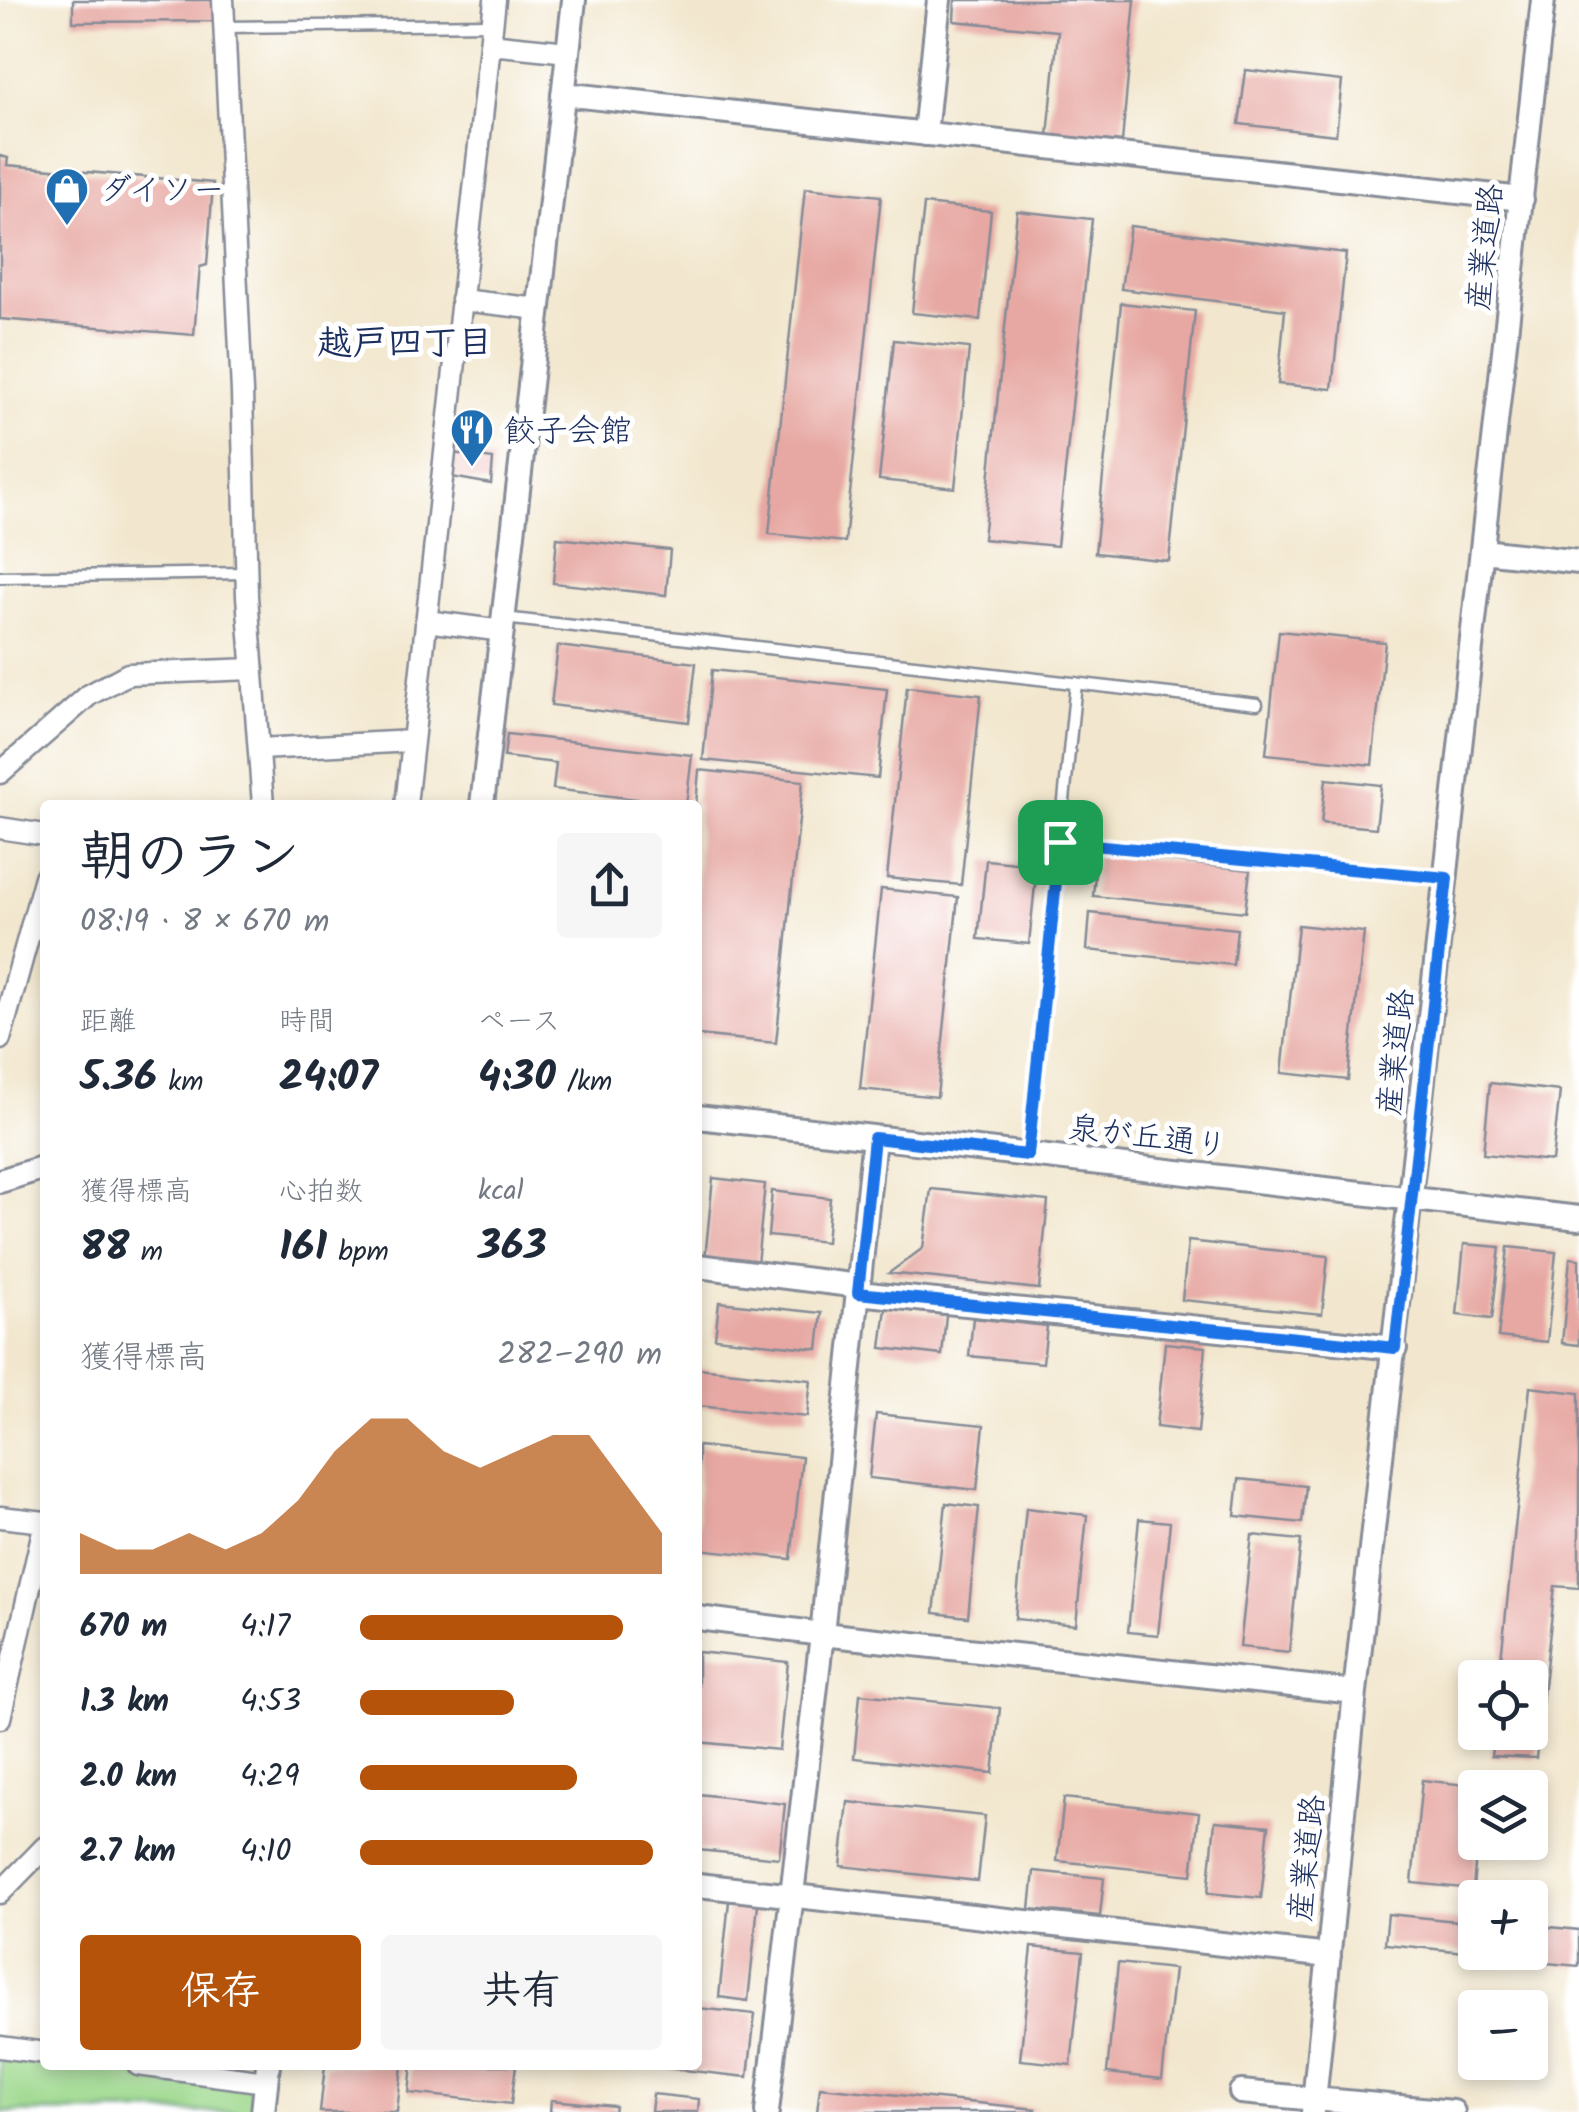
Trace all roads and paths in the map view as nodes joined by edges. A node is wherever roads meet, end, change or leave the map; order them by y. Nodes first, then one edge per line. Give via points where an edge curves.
1 (223, 0) edge
2 (494, 0) edge
3 (574, 0) edge
4 (940, 0) edge
5 (1542, 0) edge
6 (223, 28) junction
7 (491, 34) junction
8 (568, 52) junction
9 (563, 94) junction
10 (925, 134) junction
11 (1522, 199) junction
12 (462, 300) junction
13 (539, 308) junction
14 (1483, 551) junction
15 (1579, 562) edge
16 (246, 573) junction
17 (0, 577) edge
18 (426, 621) junction
19 (503, 624) junction
20 (252, 669) junction
21 (1076, 683) junction
22 (1257, 704) dead end
23 (413, 741) junction
24 (258, 749) junction
25 (0, 773) edge
26 (263, 800) edge
27 (407, 800) edge
28 (483, 800) edge
29 (0, 828) edge
30 (40, 834) edge
31 (1060, 842) junction
32 (1447, 878) junction
33 (40, 896) edge
34 (24, 958) junction
35 (40, 963) edge
36 (0, 1039) edge
37 (702, 1117) edge
38 (874, 1138) junction
39 (1028, 1155) junction
40 (40, 1169) edge
41 (0, 1181) edge
42 (1412, 1199) junction
43 (1579, 1218) edge
44 (702, 1267) edge
45 (858, 1289) junction
46 (1395, 1348) junction
47 (0, 1517) edge
48 (40, 1521) edge
49 (40, 1543) edge
50 (702, 1619) edge
51 (822, 1634) junction
52 (1356, 1692) junction
53 (0, 1714) edge
54 (40, 1853) edge
55 (0, 1862) edge
56 (25, 1867) junction
57 (702, 1885) edge
58 (0, 1893) edge
59 (791, 1896) junction
60 (1329, 1956) junction
61 (0, 2047) edge
62 (40, 2052) edge
63 (210, 2070) edge
64 (267, 2074) edge
65 (1241, 2092) dead end
66 (1314, 2105) edge
67 (263, 2112) edge
68 (767, 2112) edge
69 (1454, 2112) edge

1 - 6 street
2 - 7 street
3 - 8 street
4 - 10 street
5 - 11 street, 産業道路
6 - 7 lane
6 - 16 street
7 - 8 street
7 - 12 street
8 - 9 street
9 - 10 street
9 - 13 street
10 - 11 street
11 - 14 street, 産業道路
12 - 13 street
12 - 18 street
13 - 19 street
14 - 15 street
14 - 32 street, 産業道路
16 - 17 lane
16 - 20 street
18 - 19 street
18 - 23 street
19 - 21 lane
19 - 28 street
20 - 24 street
20 - 25 street via 128,674 89,696
21 - 22 lane
21 - 31 lane
23 - 24 street
23 - 27 street
24 - 26 street
29 - 30 street
31 - 32 lane
31 - 39 lane
32 - 42 street, 産業道路
33 - 34 street
34 - 35 street
34 - 36 street
37 - 38 street, 泉が丘通り
38 - 39 street, 泉が丘通り
38 - 45 street
39 - 42 street, 泉が丘通り
40 - 41 street
42 - 43 street, 泉が丘通り
42 - 46 street, 産業道路
44 - 45 street
45 - 46 street
45 - 51 street
46 - 52 street, 産業道路
47 - 48 street
49 - 53 street
50 - 51 street
51 - 52 street
51 - 59 street
52 - 60 street, 産業道路
54 - 56 street
55 - 56 street
56 - 58 street
57 - 59 street
59 - 60 street
59 - 68 street
60 - 66 street, 産業道路
61 - 62 street
63 - 64 street
64 - 67 street
65 - 66 street
66 - 69 street

